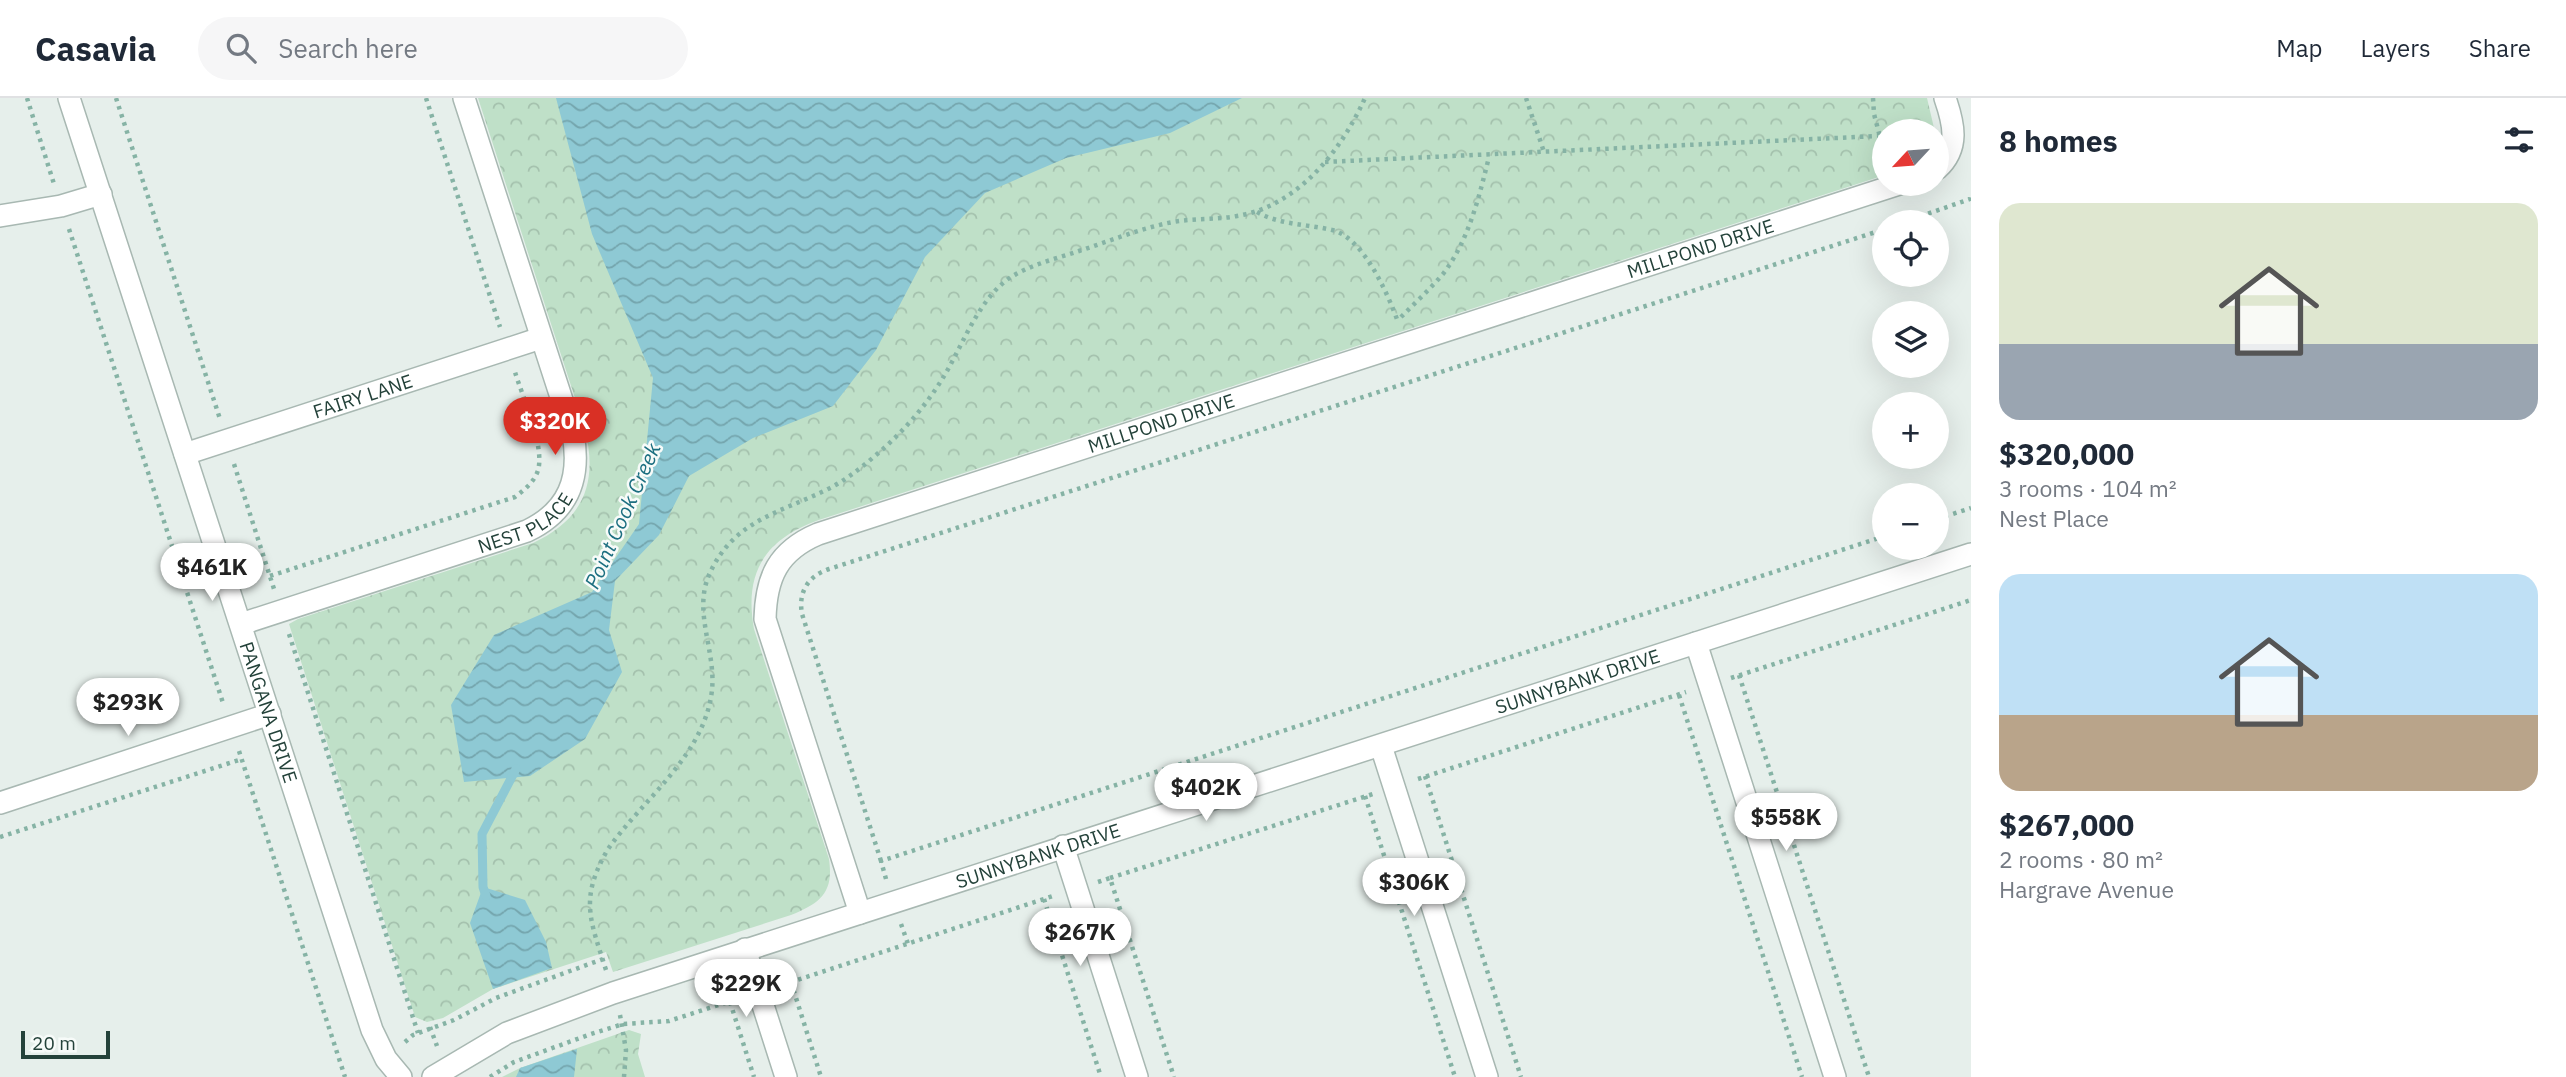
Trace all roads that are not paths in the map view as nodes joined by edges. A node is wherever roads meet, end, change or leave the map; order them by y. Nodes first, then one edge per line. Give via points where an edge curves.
1 (464, 98) edge
2 (1945, 98) edge
3 (71, 99) edge
4 (1961, 154) edge
5 (1872, 193) edge
6 (101, 194) junction
7 (0, 216) edge
8 (541, 338) junction
9 (185, 454) junction
10 (1971, 554) edge
11 (241, 624) junction
12 (1696, 643) junction
13 (270, 714) junction
14 (1381, 746) junction
15 (0, 803) edge
16 (1063, 846) junction
17 (860, 912) junction
18 (745, 949) junction
19 (401, 1077) edge
20 (433, 1077) edge
21 (786, 1077) edge
22 (1137, 1077) edge
23 (1487, 1077) edge
24 (1835, 1077) edge

1 - 8 street, NEST PLACE
2 - 4 street
3 - 6 street, PANGANA DRIVE
5 - 17 street, MILLPOND DRIVE via 818,534 793,547 771,579 765,619
6 - 7 street
6 - 9 street, PANGANA DRIVE
8 - 9 street, FAIRY LANE
8 - 11 street, NEST PLACE via 576,453 570,491 552,516 511,536
9 - 11 street, PANGANA DRIVE
10 - 12 street, SUNNYBANK DRIVE
11 - 13 street, PANGANA DRIVE
12 - 14 street, SUNNYBANK DRIVE
12 - 24 street
13 - 15 street
13 - 19 street, PANGANA DRIVE via 372,1030
14 - 16 street, SUNNYBANK DRIVE
14 - 23 street
16 - 17 street, SUNNYBANK DRIVE
16 - 22 street
17 - 18 street, SUNNYBANK DRIVE
18 - 20 street, SUNNYBANK DRIVE via 533,1022 482,1046
18 - 21 street

